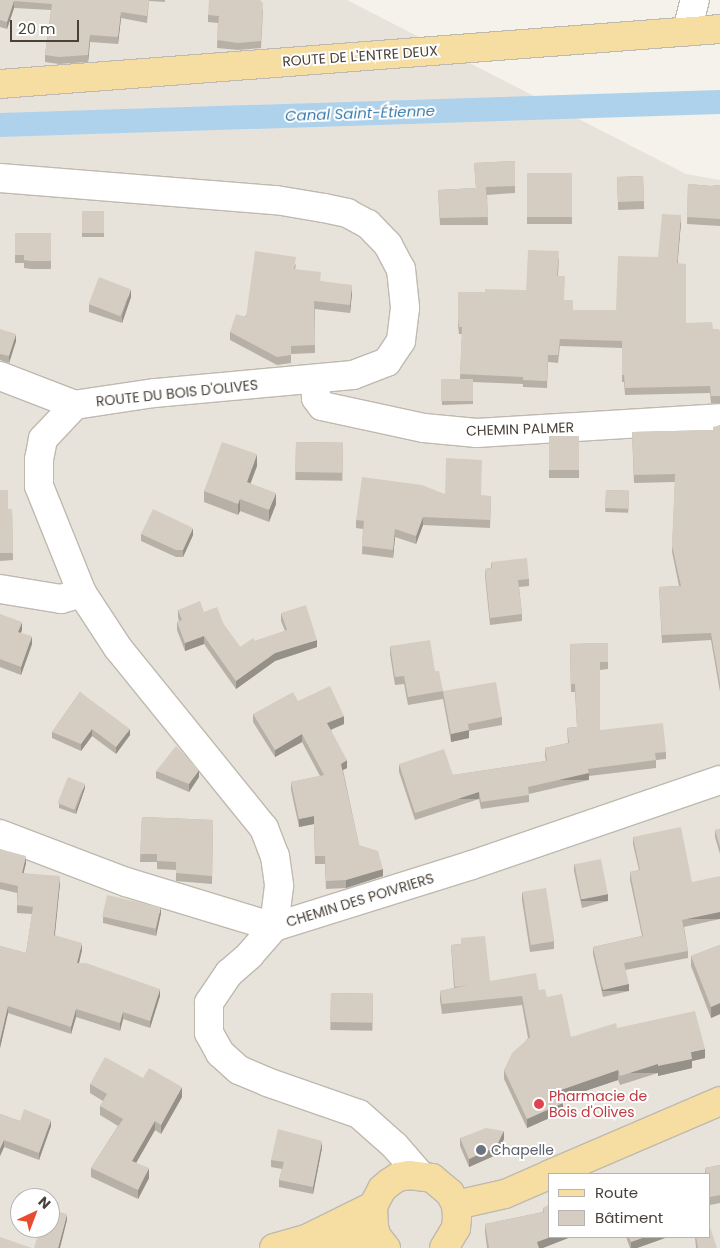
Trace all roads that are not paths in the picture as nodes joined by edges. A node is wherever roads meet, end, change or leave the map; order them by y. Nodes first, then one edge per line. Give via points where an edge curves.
1 (695, 0) edge
2 (720, 29) edge
3 (687, 31) junction
4 (0, 84) edge
5 (0, 178) edge
6 (0, 376) edge
7 (315, 380) junction
8 (74, 405) junction
9 (720, 418) edge
10 (0, 589) edge
11 (82, 593) junction
12 (720, 780) edge
13 (0, 834) edge
14 (274, 927) junction
15 (720, 1100) edge
16 (375, 1128) junction
17 (551, 1173) edge
18 (548, 1174) edge
19 (420, 1175) junction
20 (389, 1183) junction
21 (456, 1205) junction
22 (373, 1206) junction
23 (306, 1239) junction
24 (449, 1245) edge
25 (385, 1247) edge
26 (274, 1248) edge

1 - 3 street
2 - 3 main road, ROUTE DE L'ENTRE DEUX
3 - 4 main road, ROUTE DE L'ENTRE DEUX
5 - 7 street, ROUTE DU BOIS D'OLIVES via 276,200 340,211 368,224 388,245 401,269 405,308 401,341 387,362 352,375
6 - 8 street
7 - 8 street, ROUTE DU BOIS D'OLIVES via 154,393
7 - 9 street, CHEMIN PALMER via 316,398 322,406 424,428 477,433
8 - 11 street via 43,439 39,486
10 - 11 street via 61,599
11 - 14 street via 118,648 264,828 275,856 280,886
12 - 14 street, CHEMIN DES POIVRIERS via 472,865
13 - 14 street, CHEMIN DES POIVRIERS via 126,882
14 - 16 street via 229,973 209,1003 209,1033 220,1053 239,1070 359,1114
15 - 17 main road
16 - 19 street
16 - 20 street via 384,1152
18 - 21 main road via 505,1194
19 - 20 main road via 398,1177
19 - 21 main road via 442,1184
20 - 22 main road
21 - 24 main road via 456,1228
22 - 23 main road
22 - 25 main road via 374,1227
23 - 25 main road via 337,1239
23 - 26 main road

